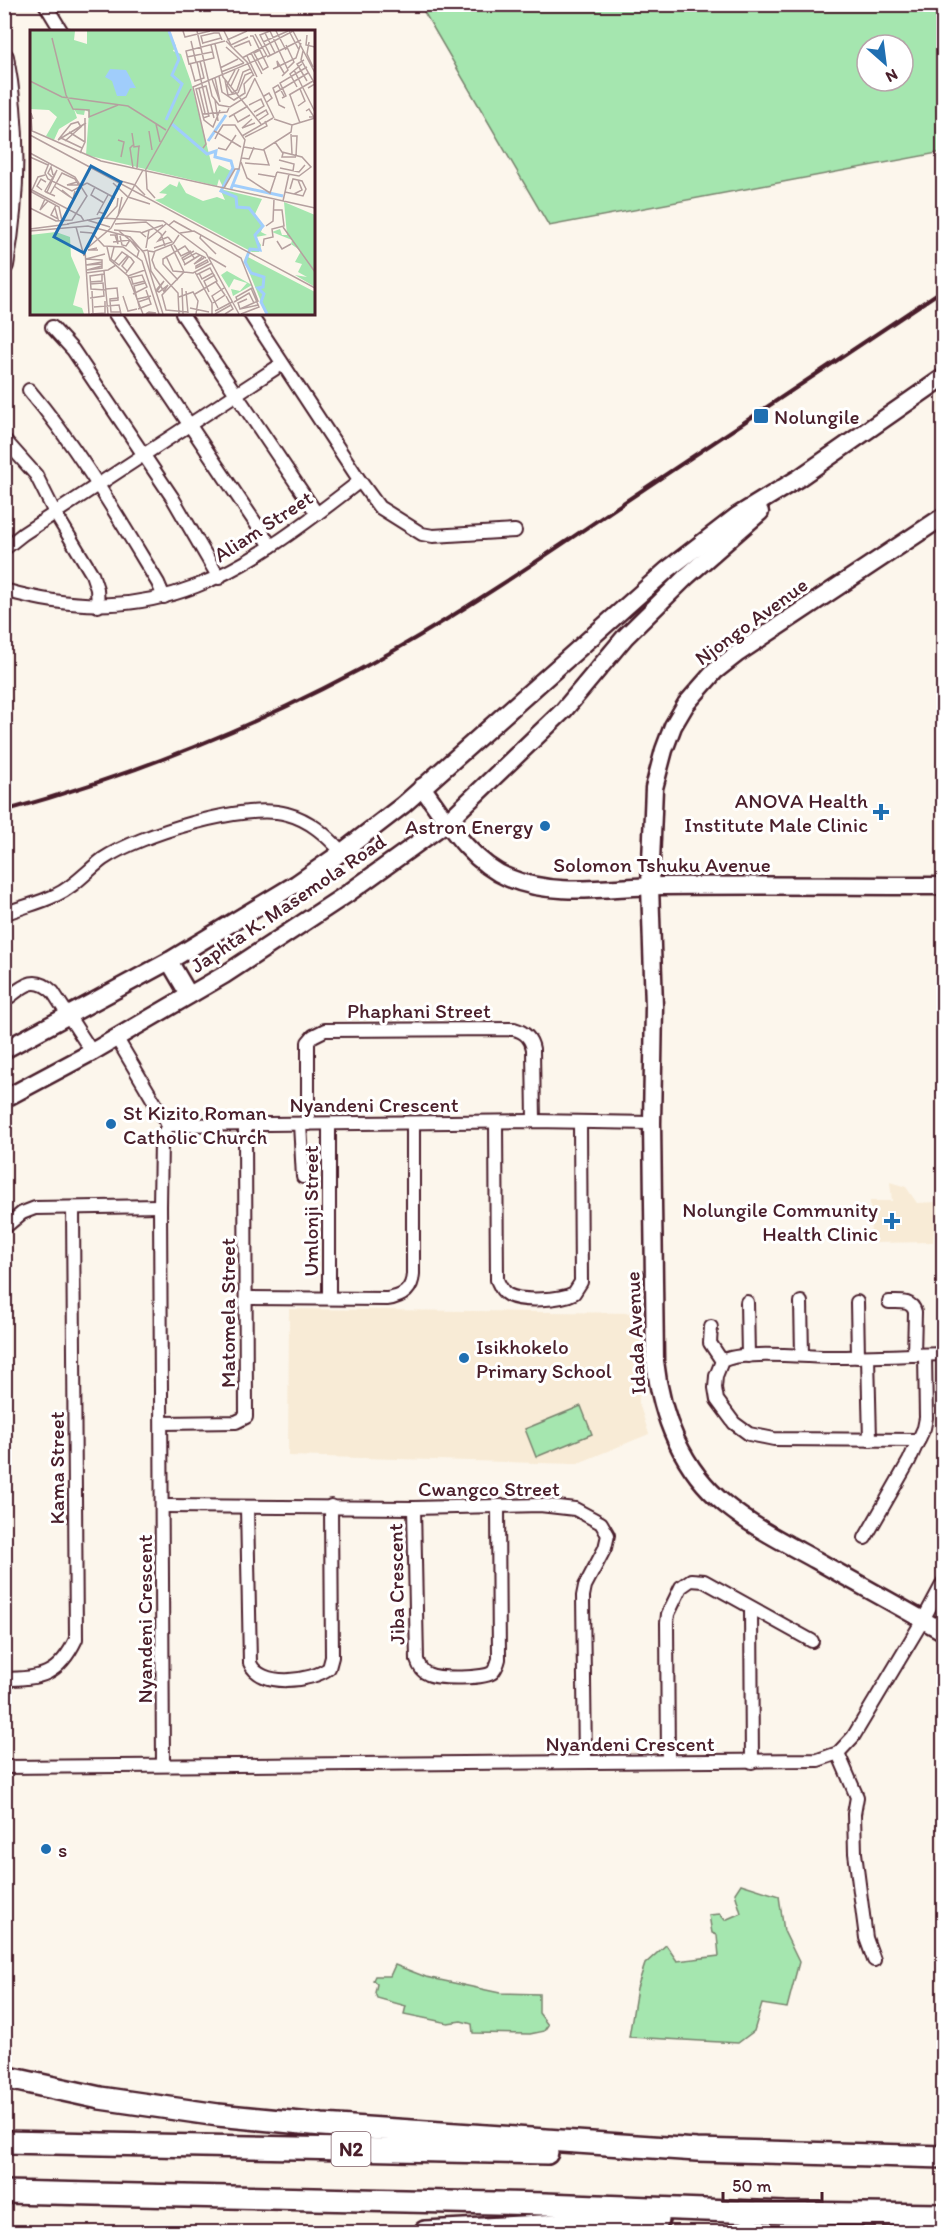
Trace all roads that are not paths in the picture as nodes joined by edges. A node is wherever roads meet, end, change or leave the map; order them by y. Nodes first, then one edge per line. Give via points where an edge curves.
1 (45, 4) edge
2 (61, 30) edge
3 (4, 57) edge
4 (4, 265) edge
5 (116, 315) edge
6 (183, 315) edge
7 (251, 315) edge
8 (52, 327) dead end
9 (282, 364) junction
10 (944, 377) edge
11 (29, 390) dead end
12 (236, 394) junction
13 (191, 425) junction
14 (4, 440) edge
15 (142, 456) junction
16 (799, 478) junction
17 (360, 481) junction
18 (98, 485) junction
19 (55, 513) junction
20 (317, 514) junction
21 (944, 516) edge
22 (515, 531) dead end
23 (271, 546) junction
24 (4, 549) edge
25 (219, 578) junction
26 (4, 590) edge
27 (164, 597) junction
28 (98, 606) junction
29 (422, 787) junction
30 (447, 822) junction
31 (342, 852) junction
32 (650, 886) junction
33 (944, 886) edge
34 (4, 914) edge
35 (169, 961) junction
36 (189, 995) junction
37 (4, 1001) edge
38 (67, 1016) junction
39 (116, 1037) junction
40 (4, 1050) edge
41 (92, 1052) junction
42 (4, 1099) edge
43 (534, 1121) junction
44 (580, 1122) junction
45 (413, 1123) junction
46 (496, 1123) junction
47 (652, 1123) junction
48 (245, 1124) junction
49 (304, 1124) junction
50 (329, 1124) junction
51 (168, 1125) junction
52 (303, 1177) dead end
53 (160, 1206) junction
54 (73, 1208) junction
55 (4, 1228) edge
56 (246, 1298) junction
57 (329, 1298) junction
58 (747, 1302) dead end
59 (801, 1302) dead end
60 (857, 1302) dead end
61 (889, 1302) dead end
62 (711, 1327) dead end
63 (944, 1354) edge
64 (802, 1355) junction
65 (919, 1355) junction
66 (748, 1356) junction
67 (863, 1357) junction
68 (722, 1360) junction
69 (163, 1423) junction
70 (870, 1440) junction
71 (919, 1440) junction
72 (163, 1506) junction
73 (331, 1506) junction
74 (498, 1506) junction
75 (247, 1507) junction
76 (414, 1508) junction
77 (865, 1538) dead end
78 (944, 1581) edge
79 (751, 1608) junction
80 (923, 1620) junction
81 (944, 1632) edge
82 (812, 1641) dead end
83 (4, 1679) edge
84 (837, 1753) junction
85 (668, 1761) junction
86 (585, 1762) junction
87 (752, 1762) junction
88 (163, 1765) junction
89 (4, 1767) edge
90 (874, 1960) dead end
91 (4, 2077) edge
92 (4, 2142) edge
93 (698, 2150) junction
94 (944, 2157) edge
95 (4, 2192) edge
96 (785, 2213) junction
97 (944, 2215) edge
98 (425, 2232) edge

1 - 2 street
3 - 4 main road via 14,160
5 - 13 street
6 - 12 street
7 - 9 street
8 - 15 street via 73,350
9 - 12 street
9 - 17 street
10 - 16 main road, Japhta K. Masemola Road
11 - 18 street
12 - 13 street
12 - 20 street
13 - 15 street
13 - 23 street
14 - 19 street via 36,475
15 - 18 street
15 - 25 street via 193,531
16 - 29 main road, Japhta K. Masemola Road via 737,516 667,570
16 - 30 main road, Japhta K. Masemola Road via 687,576 625,637 564,710
17 - 20 street, Aliam Street
17 - 22 street via 384,511 422,534
18 - 19 street
18 - 27 street
19 - 24 street
19 - 28 street via 96,582
20 - 23 street, Aliam Street
21 - 32 main road, Njongo Avenue via 738,653 715,671 686,704 673,726 656,775
23 - 25 street, Aliam Street
25 - 27 street, Aliam Street
26 - 28 street, Aliam Street via 55,602
27 - 28 street, Aliam Street
29 - 30 main road, Solomon Tshuku Avenue
29 - 31 main road, Japhta K. Masemola Road
30 - 32 main road, Solomon Tshuku Avenue via 492,869 522,883 552,888
30 - 36 main road, Japhta K. Masemola Road via 347,894
31 - 34 street via 319,829 288,814 264,811 218,818 128,846 104,859 58,895
31 - 35 main road, Japhta K. Masemola Road
32 - 33 main road, Solomon Tshuku Avenue
32 - 47 main road, Idada Avenue
35 - 36 main road
35 - 38 main road, Japhta K. Masemola Road
36 - 39 main road, Japhta K. Masemola Road
37 - 38 street via 30,983 39,982 53,992
38 - 40 main road, Japhta K. Masemola Road
38 - 41 street
39 - 41 main road, Japhta K. Masemola Road
39 - 51 street
41 - 42 main road, Japhta K. Masemola Road
43 - 44 street, Nyandeni Crescent
43 - 46 street, Nyandeni Crescent
43 - 49 street, Phaphani Street via 533,1049 520,1030 325,1030 308,1042
44 - 46 street via 581,1282 574,1293 559,1298 515,1298 503,1292 497,1280
44 - 47 street, Nyandeni Crescent
45 - 46 street, Nyandeni Crescent
45 - 50 street, Nyandeni Crescent
45 - 57 street via 410,1287 396,1298
47 - 80 main road, Idada Avenue via 655,1361 663,1408 677,1444 715,1495 746,1520
48 - 49 street, Nyandeni Crescent
48 - 51 street, Nyandeni Crescent
48 - 56 street, Matomela Street
49 - 50 street, Nyandeni Crescent
49 - 52 street
50 - 57 street, Umlonji Street
51 - 53 street, Nyandeni Crescent via 161,1140
53 - 54 street
53 - 69 street, Nyandeni Crescent
54 - 55 street via 30,1209
54 - 83 street, Kama Street via 75,1639 62,1660 44,1676
56 - 57 street
56 - 69 street, Matomela Street via 246,1417 236,1422
58 - 66 street
59 - 64 street
60 - 67 street
61 - 65 street via 913,1306
62 - 68 street via 710,1343
63 - 65 street
64 - 66 street
64 - 67 street
65 - 67 street
65 - 71 street via 926,1418
66 - 68 street
67 - 70 street
68 - 70 street via 716,1376 717,1400 734,1423 749,1434 774,1440
69 - 72 street, Nyandeni Crescent
70 - 71 street
71 - 77 street
72 - 75 street, Cwangco Street
72 - 88 street, Nyandeni Crescent
73 - 75 street, Cwangco Street
73 - 75 street via 332,1657 322,1674 303,1679 265,1678 256,1674 249,1663
73 - 76 street, Cwangco Street
74 - 76 street, Cwangco Street
74 - 76 street, Jiba Crescent via 499,1659 493,1672 464,1677 430,1675 417,1660
74 - 86 street, Cwangco Street via 575,1509 602,1523 607,1531 605,1548 583,1596
78 - 80 street
79 - 82 street
79 - 85 street via 701,1580 686,1582 676,1595 667,1623
79 - 87 street
80 - 81 main road, Idada Avenue
80 - 84 street via 860,1728
84 - 87 street, Nyandeni Crescent via 818,1760
84 - 90 street via 857,1797 855,1853 866,1938
85 - 86 street, Nyandeni Crescent
85 - 87 street, Nyandeni Crescent
86 - 88 street, Nyandeni Crescent
88 - 89 street
91 - 93 highway via 100,2098 218,2115
92 - 93 highway, N2 via 530,2153
93 - 94 highway, N2
95 - 96 highway
96 - 97 highway
96 - 98 highway

